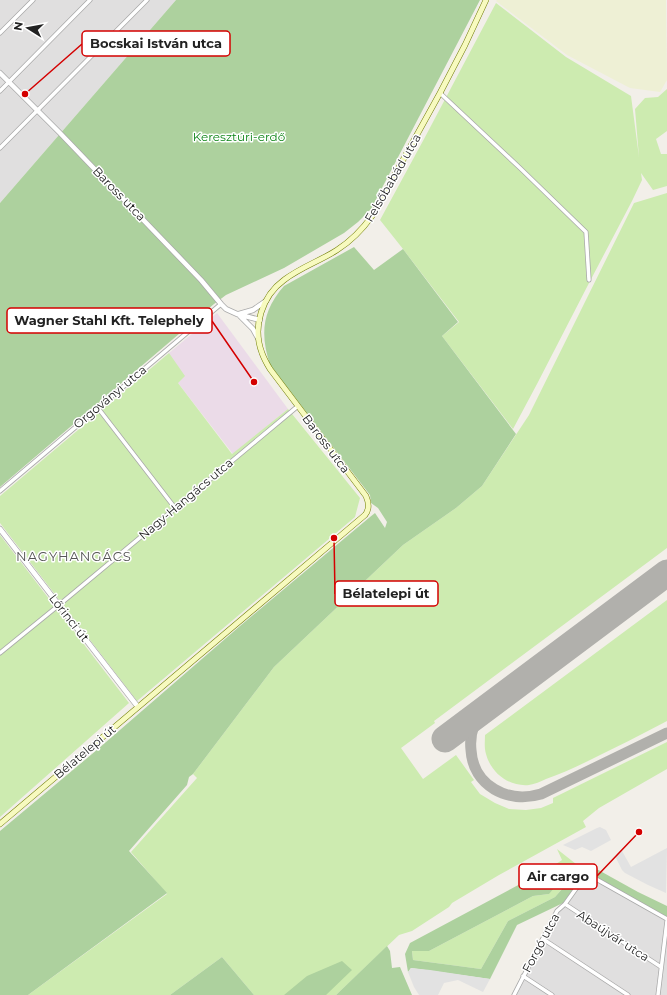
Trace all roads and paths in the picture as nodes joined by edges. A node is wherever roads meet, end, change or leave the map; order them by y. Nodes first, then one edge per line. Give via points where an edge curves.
1 (32, 0) edge
2 (90, 0) edge
3 (147, 0) edge
4 (486, 0) edge
5 (0, 33) edge
6 (0, 73) edge
7 (9, 82) junction
8 (0, 91) edge
9 (440, 94) junction
10 (38, 110) junction
11 (0, 148) edge
12 (589, 280) dead end
13 (266, 301) junction
14 (221, 304) junction
15 (237, 314) junction
16 (260, 320) junction
17 (259, 340) junction
18 (298, 406) junction
19 (98, 408) junction
20 (0, 491) edge
21 (369, 507) joint
22 (175, 508) junction
23 (0, 529) edge
24 (59, 605) junction
25 (0, 653) edge
26 (138, 707) junction
27 (0, 824) edge
28 (564, 904) junction
29 (667, 920) edge
30 (542, 939) junction
31 (661, 967) junction
32 (523, 976) junction
33 (514, 995) edge
34 (552, 995) edge
35 (628, 995) edge
36 (658, 995) edge

1 - 5 street
2 - 7 street
3 - 10 street
4 - 9 main road, Felsőbabád utca
6 - 7 street, Baross utca
7 - 8 street
7 - 10 street, Baross utca
9 - 12 street via 586,232
9 - 13 main road, Felsőbabád utca via 363,228 337,250 285,279
10 - 11 street
10 - 14 street, Baross utca
13 - 15 street via 253,310
13 - 16 main road, Felsőbabád utca
14 - 15 street, Baross utca
14 - 19 street, Orgoványi utca
15 - 16 street, Baross utca
15 - 17 street, Baross utca via 253,329
16 - 17 main road, Baross utca
17 - 18 main road, Baross utca via 261,352 270,369
18 - 21 main road, Baross utca via 366,496
18 - 22 street, Nagy-Hangács utca
19 - 20 street, Orgoványi utca
19 - 22 street
21 - 26 main road, Bélatelepi út via 365,515
22 - 24 street, Nagy-Hangács utca
23 - 24 street, Lőrinci út
24 - 25 street, Nagy-Hangács utca
24 - 26 street, Lőrinci út
26 - 27 main road, Bélatelepi út
28 - 29 street, Forgó utca via 585,876 589,875
28 - 30 street, Forgó utca via 557,911
28 - 31 street, Abaújvár utca
29 - 31 street
30 - 32 street, Forgó utca
30 - 35 street
31 - 36 street
32 - 33 street, Forgó utca
32 - 34 street

